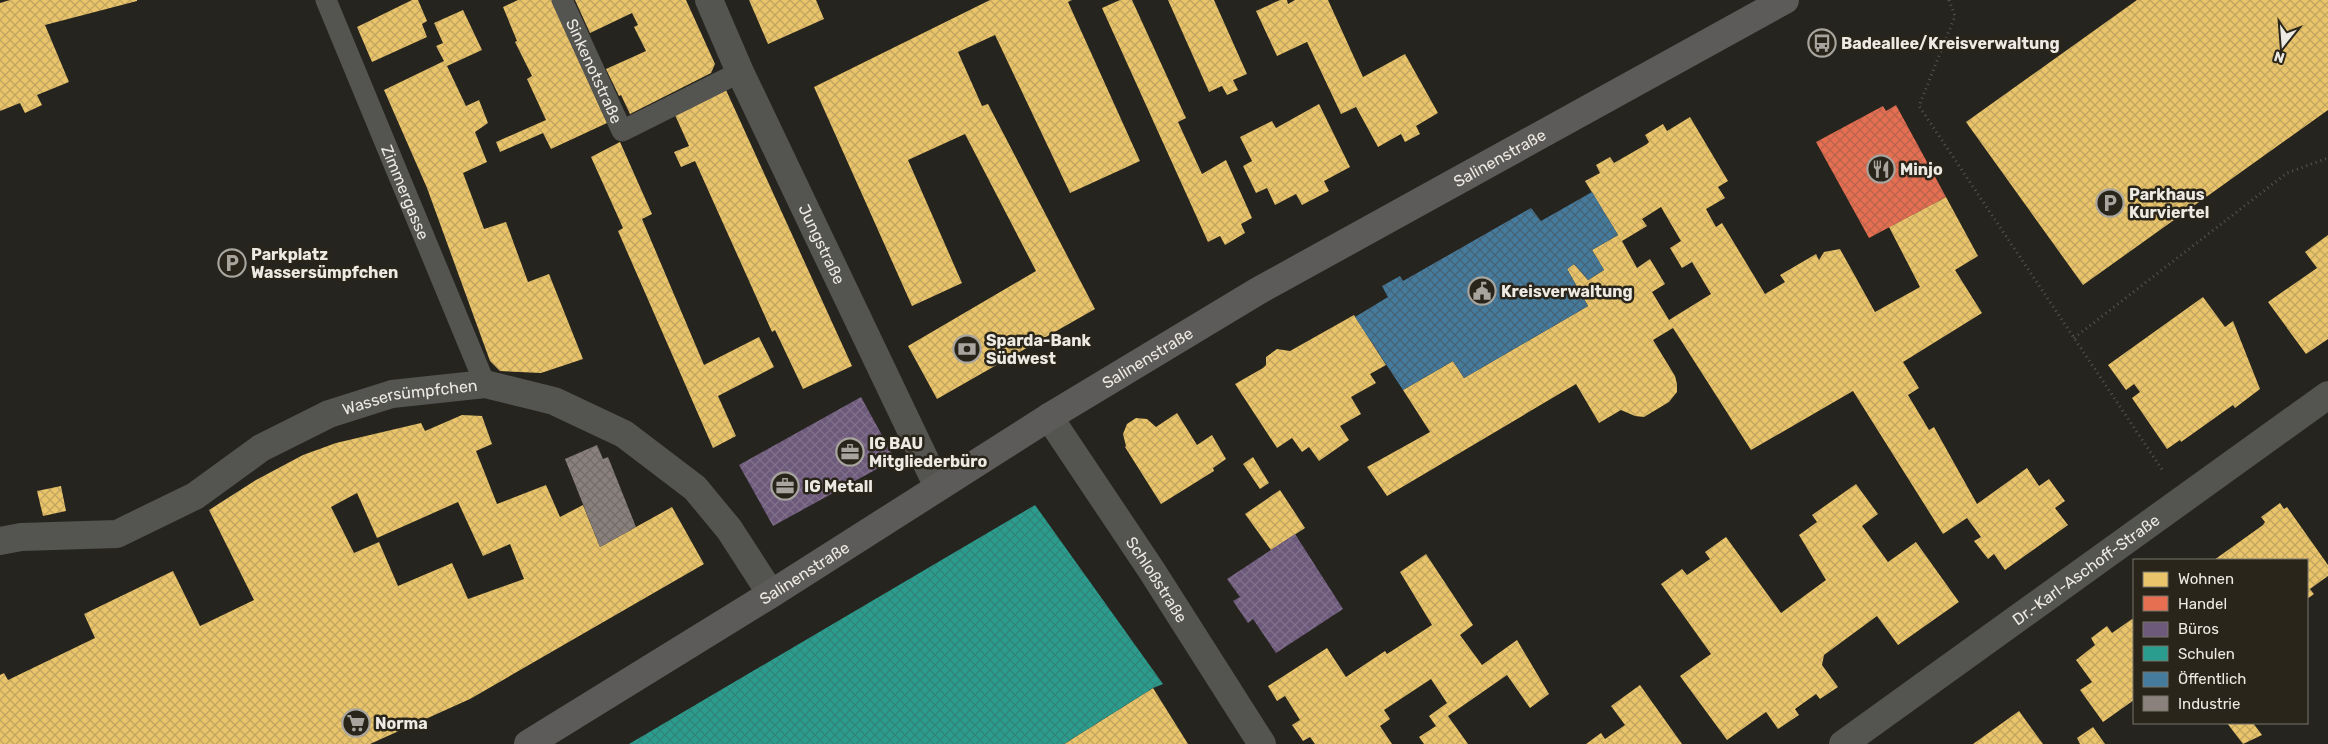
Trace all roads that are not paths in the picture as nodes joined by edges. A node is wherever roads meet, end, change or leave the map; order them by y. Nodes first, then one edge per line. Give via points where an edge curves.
1 (326, 0) edge
2 (562, 0) edge
3 (709, 0) edge
4 (1785, 0) edge
5 (740, 72) junction
6 (485, 384) junction
7 (2328, 395) edge
8 (1049, 416) junction
9 (938, 487) junction
10 (0, 541) edge
11 (771, 594) junction
12 (528, 744) edge
13 (1262, 744) edge
14 (1843, 744) edge

1 - 6 lane, Zimmergasse
2 - 5 lane, Sinkenotstraße via 622,131
3 - 5 street, Jungstraße
4 - 8 main road, Salinenstraße via 1258,291
5 - 9 street, Jungstraße
6 - 10 street, Wassersümpfchen via 392,394 328,414 260,448 195,496 117,534 21,537
6 - 11 street, Wassersümpfchen via 554,401 624,434 695,488 729,529
7 - 14 street, Dr.-Karl-Aschoff-Straße
8 - 9 main road, Salinenstraße
8 - 13 street, Schloßstraße
9 - 11 main road, Salinenstraße
11 - 12 main road, Salinenstraße

